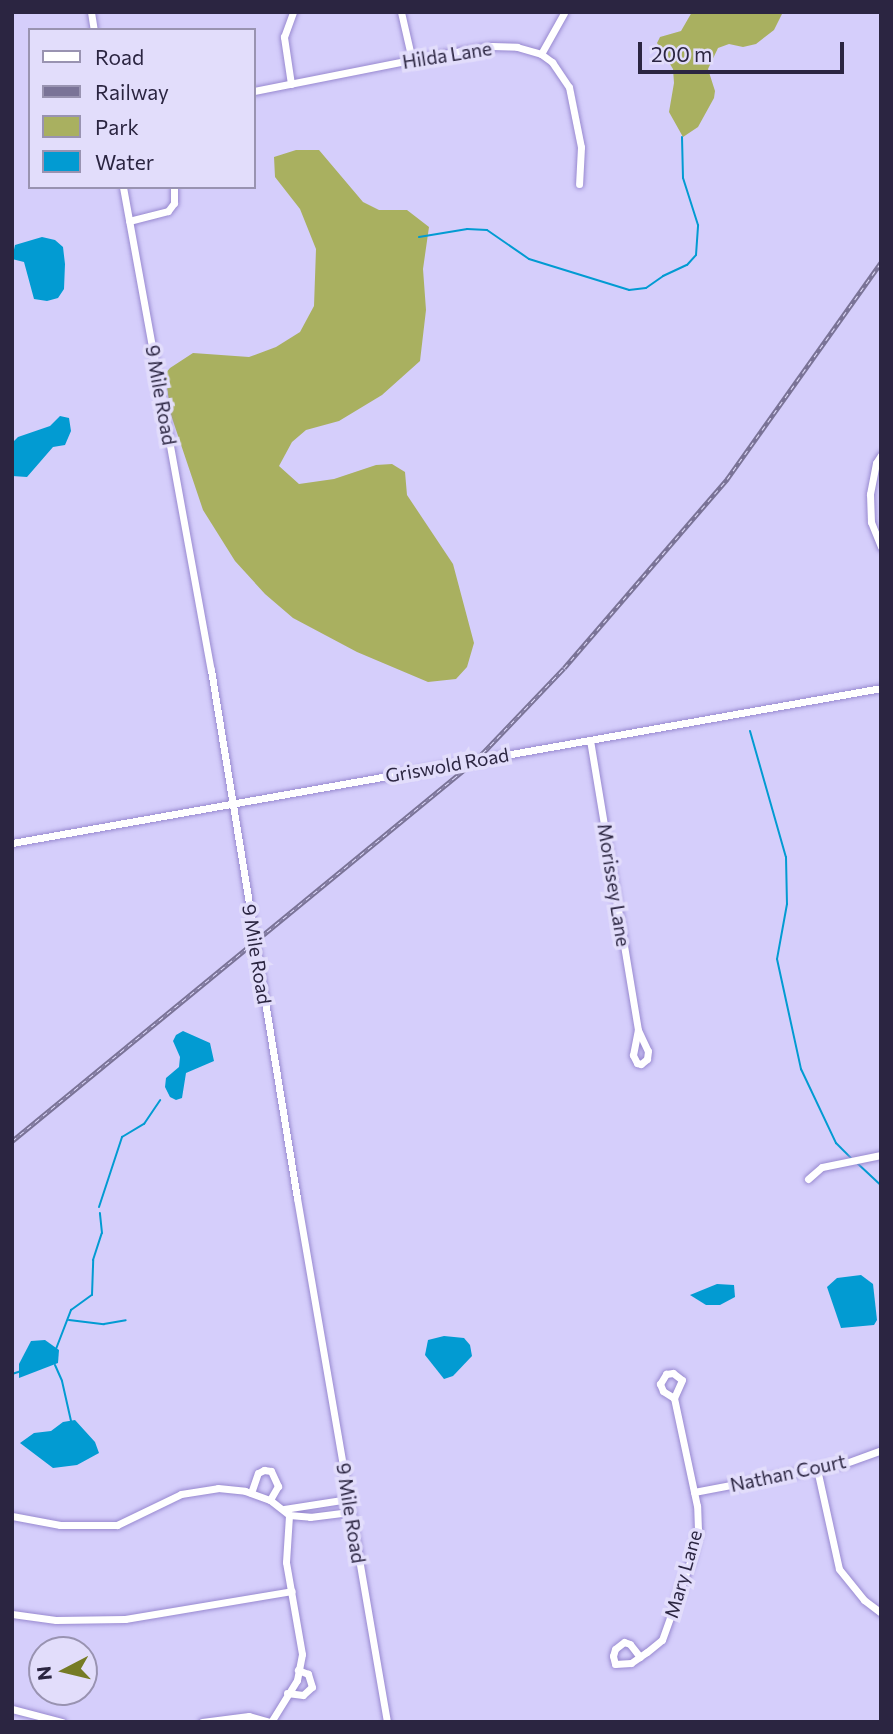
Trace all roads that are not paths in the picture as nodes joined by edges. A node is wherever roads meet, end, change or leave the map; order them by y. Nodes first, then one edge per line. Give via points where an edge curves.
1 (293, 12) edge
2 (401, 12) edge
3 (564, 13) edge
4 (541, 54) junction
5 (412, 60) junction
6 (291, 84) junction
7 (256, 91) edge
8 (579, 184) dead end
9 (123, 189) edge
10 (174, 189) edge
11 (129, 221) junction
12 (881, 455) edge
13 (881, 547) edge
14 (881, 688) edge
15 (590, 740) junction
16 (233, 804) junction
17 (12, 843) edge
18 (638, 1030) dead end
19 (881, 1155) edge
20 (808, 1180) dead end
21 (674, 1398) dead end
22 (881, 1450) edge
23 (817, 1469) junction
24 (694, 1492) junction
25 (251, 1493) junction
26 (348, 1499) junction
27 (270, 1500) junction
28 (287, 1512) junction
29 (350, 1512) junction
30 (12, 1516) edge
31 (292, 1591) junction
32 (881, 1613) edge
33 (12, 1614) edge
34 (640, 1657) dead end
35 (298, 1670) junction
36 (287, 1693) junction
37 (12, 1709) edge
38 (62, 1722) edge
39 (202, 1722) edge
40 (271, 1722) edge
41 (387, 1722) edge

1 - 6 street via 284,37
2 - 5 street
3 - 4 street
4 - 5 street, Hilda Lane via 492,46
4 - 8 street via 569,87 581,147
5 - 6 street, Hilda Lane
6 - 7 street, Hilda Lane
9 - 11 street, 9 Mile Road
10 - 11 street via 174,203 168,211
11 - 16 street, 9 Mile Road
12 - 13 street via 870,494 871,522
14 - 15 street, Griswold Road
15 - 16 street, Griswold Road
15 - 18 street, Morissey Lane
16 - 17 street, Griswold Road
16 - 26 street, 9 Mile Road
19 - 20 street via 822,1167
21 - 24 street, Mary Lane
22 - 23 street, Nathan Court
23 - 24 street, Nathan Court
23 - 32 street via 839,1569
24 - 34 street, Mary Lane via 698,1530 691,1559 662,1640
25 - 27 street
25 - 27 street via 258,1473 271,1471 278,1486
25 - 30 street via 218,1488 181,1494 126,1522 104,1527
26 - 28 street
26 - 29 street, 9 Mile Road
27 - 28 street
28 - 29 street via 310,1517
28 - 31 street via 286,1562
29 - 41 street, 9 Mile Road
31 - 33 street via 125,1619 56,1620
31 - 35 street via 302,1654
35 - 36 street
35 - 36 street via 308,1674 312,1687 303,1695
36 - 40 street
37 - 38 street
39 - 40 street via 249,1716

